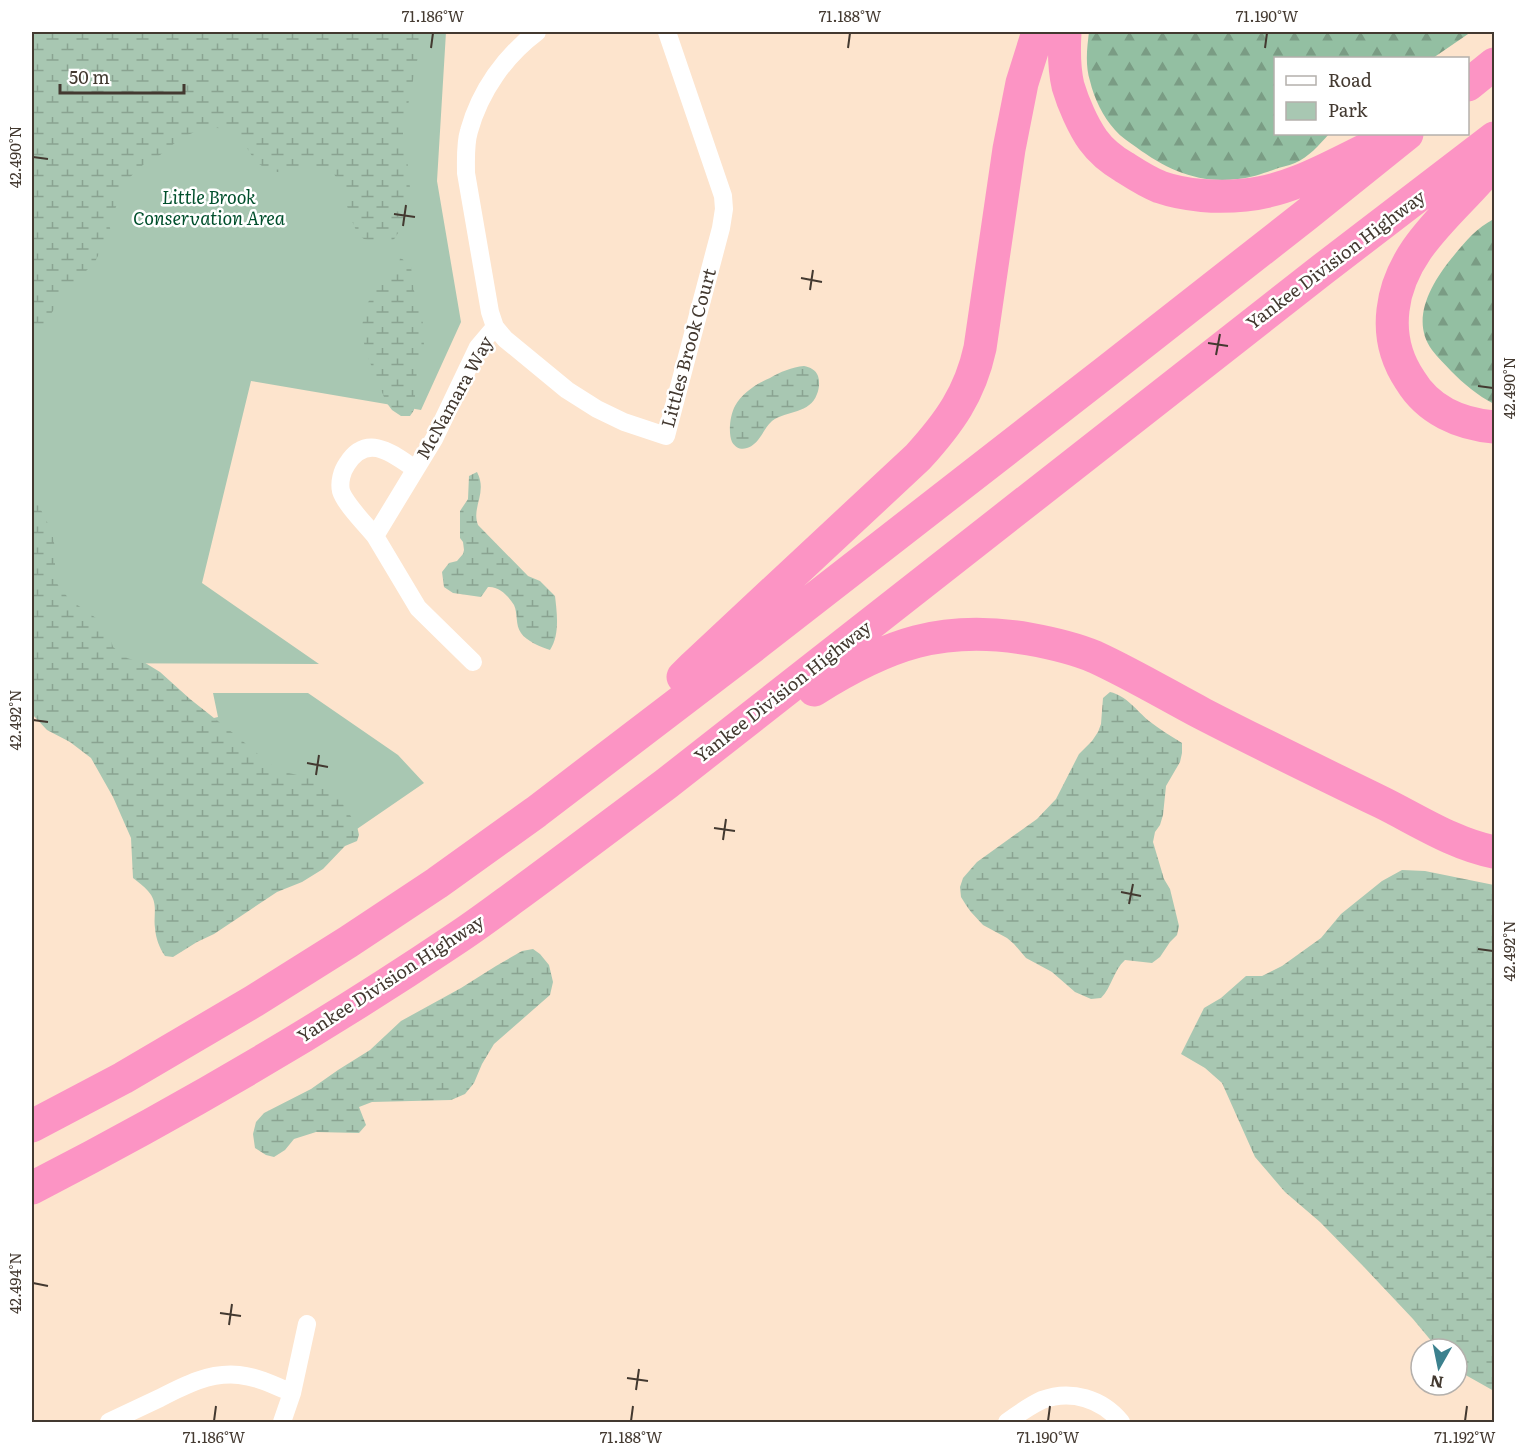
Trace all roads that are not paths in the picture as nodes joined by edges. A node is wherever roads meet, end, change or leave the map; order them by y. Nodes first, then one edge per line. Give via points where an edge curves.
1 (537, 32) edge
2 (667, 32) edge
3 (1038, 32) edge
4 (1065, 32) edge
5 (1494, 64) edge
6 (1469, 83) edge
7 (1398, 135) edge
8 (1406, 135) edge
9 (1494, 138) edge
10 (1494, 162) edge
11 (495, 327) junction
12 (1494, 427) edge
13 (415, 469) junction
14 (375, 536) junction
15 (473, 662) dead end
16 (608, 758) junction
17 (666, 784) junction
18 (1494, 852) edge
19 (32, 1126) edge
20 (32, 1188) edge
21 (307, 1324) dead end
22 (292, 1393) junction
23 (110, 1422) edge
24 (282, 1422) edge
25 (1006, 1422) edge
26 (1121, 1422) edge

1 - 11 street via 504,63 480,101 465,152
2 - 11 street, Littles Brook Court via 723,196 724,209 666,436 624,422 567,390
3 - 16 highway via 1022,82 1009,149 980,348 974,374 957,408 918,457 694,666
4 - 7 highway via 1068,85 1093,140 1112,159 1160,187 1217,196 1273,190
5 - 6 highway
8 - 16 highway
9 - 17 highway, Yankee Division Highway
10 - 12 highway via 1414,253 1399,283 1392,324 1401,363 1420,393 1452,417
11 - 13 street, McNamara Way via 478,347 434,439
13 - 14 street, McNamara Way
13 - 14 street, McNamara Way via 389,451 375,447 360,450 345,467 340,488 344,499
14 - 15 street, McNamara Way via 418,608
16 - 19 highway via 446,877 348,942 123,1078
17 - 18 highway via 837,676 882,653 935,636 991,635 1046,642 1093,657 1444,835
17 - 20 highway, Yankee Division Highway via 456,939 375,992 250,1068
21 - 22 street
22 - 23 street via 257,1379 216,1376 186,1385
22 - 24 street
25 - 26 street via 1042,1400 1069,1395 1102,1405

